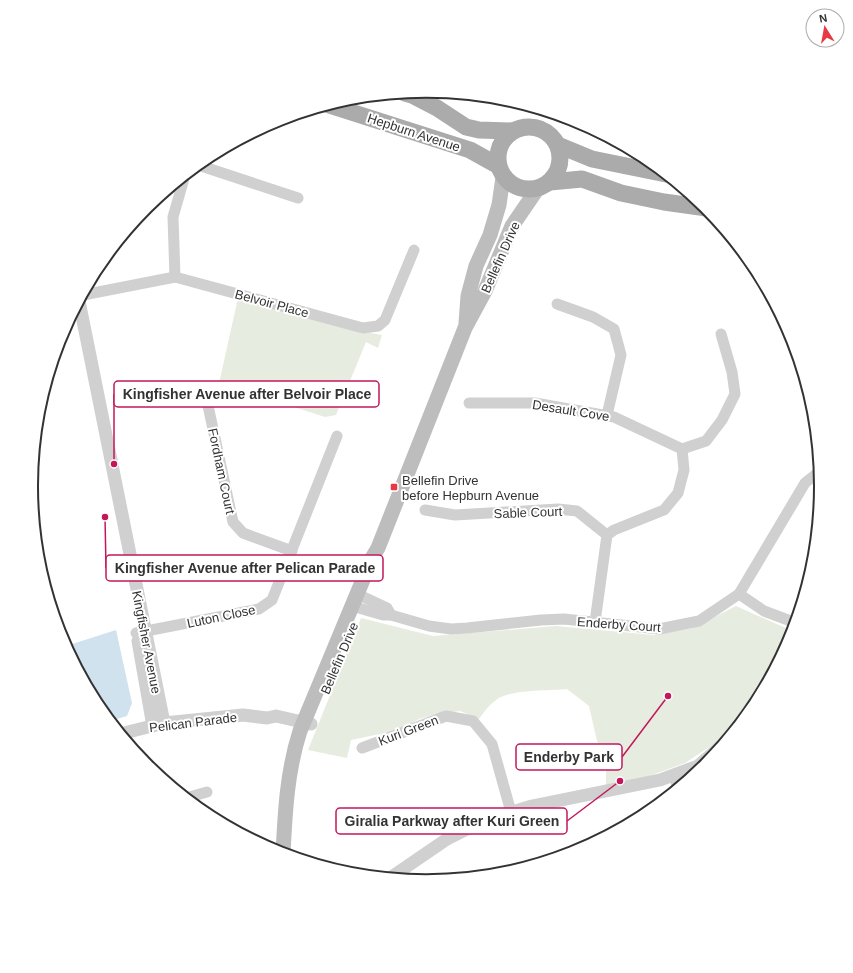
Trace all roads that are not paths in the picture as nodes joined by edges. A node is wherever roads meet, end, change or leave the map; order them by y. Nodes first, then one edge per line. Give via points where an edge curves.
1 (418, 98) edge
2 (338, 108) edge
3 (513, 131) junction
4 (558, 145) junction
5 (205, 167) edge
6 (500, 171) junction
7 (654, 172) edge
8 (182, 184) edge
9 (544, 185) junction
10 (298, 198) dead end
11 (695, 206) edge
12 (414, 250) dead end
13 (175, 277) junction
14 (89, 294) edge
15 (557, 304) dead end
16 (81, 310) edge
17 (75, 322) edge
18 (465, 328) junction
19 (721, 334) dead end
20 (207, 401) dead end
21 (468, 403) dead end
22 (607, 415) junction
23 (337, 436) dead end
24 (682, 449) junction
25 (815, 475) edge
26 (425, 510) dead end
27 (607, 535) junction
28 (292, 551) junction
29 (739, 594) junction
30 (358, 602) junction
31 (595, 622) junction
32 (790, 622) edge
33 (141, 633) junction
34 (158, 724) junction
35 (306, 727) junction
36 (126, 733) edge
37 (362, 748) dead end
38 (695, 767) edge
39 (673, 776) junction
40 (677, 784) edge
41 (207, 792) dead end
42 (192, 796) edge
43 (511, 812) junction
44 (283, 847) edge
45 (396, 874) edge

1 - 3 main road, Hepburn Avenue via 466,127
2 - 6 main road, Hepburn Avenue via 464,148
3 - 4 main road via 525,127 539,128 550,135
3 - 6 main road via 503,139 497,151
4 - 7 main road via 592,159
4 - 9 main road via 558,171
5 - 10 street
6 - 9 main road via 512,186 525,190
6 - 18 main road, Bellefin Drive via 500,203 490,235 476,266 468,296
8 - 13 street via 173,217
9 - 11 main road via 582,179 621,193
9 - 18 main road, Bellefin Drive via 512,226 486,291
12 - 13 street, Belvoir Place via 385,320 378,326 363,328
13 - 14 street, Belvoir Place
15 - 22 street via 593,316 614,329 621,355
16 - 33 street, Kingfisher Avenue
17 - 33 street, Kingfisher Avenue
18 - 30 main road, Bellefin Drive via 372,558
19 - 24 street via 732,372 735,394 722,420 706,441
20 - 28 street, Fordham Court via 233,522 243,533
21 - 22 street, Desault Cove via 535,403
22 - 24 street, Desault Cove
23 - 28 street, Luton Close
24 - 27 street via 684,470 678,493 664,510
25 - 29 street, Enderby Court via 805,483
26 - 27 street, Sable Court via 455,515 558,509 577,511
27 - 31 street
28 - 33 street, Luton Close via 272,600 259,609
29 - 31 street, Enderby Court via 699,621 659,629
29 - 32 street via 764,611
30 - 31 street, Enderby Court via 387,608 391,615 429,626 451,629 541,620
30 - 35 main road, Bellefin Drive
33 - 34 street, Kingfisher Avenue
34 - 35 street, Pelican Parade via 243,715
34 - 36 street, Pelican Parade
35 - 44 main road, Bellefin Drive via 293,753
37 - 43 street, Kuri Green via 446,716 473,721 492,744
38 - 39 street
39 - 40 street
39 - 43 street
41 - 42 street
43 - 45 street via 447,839

